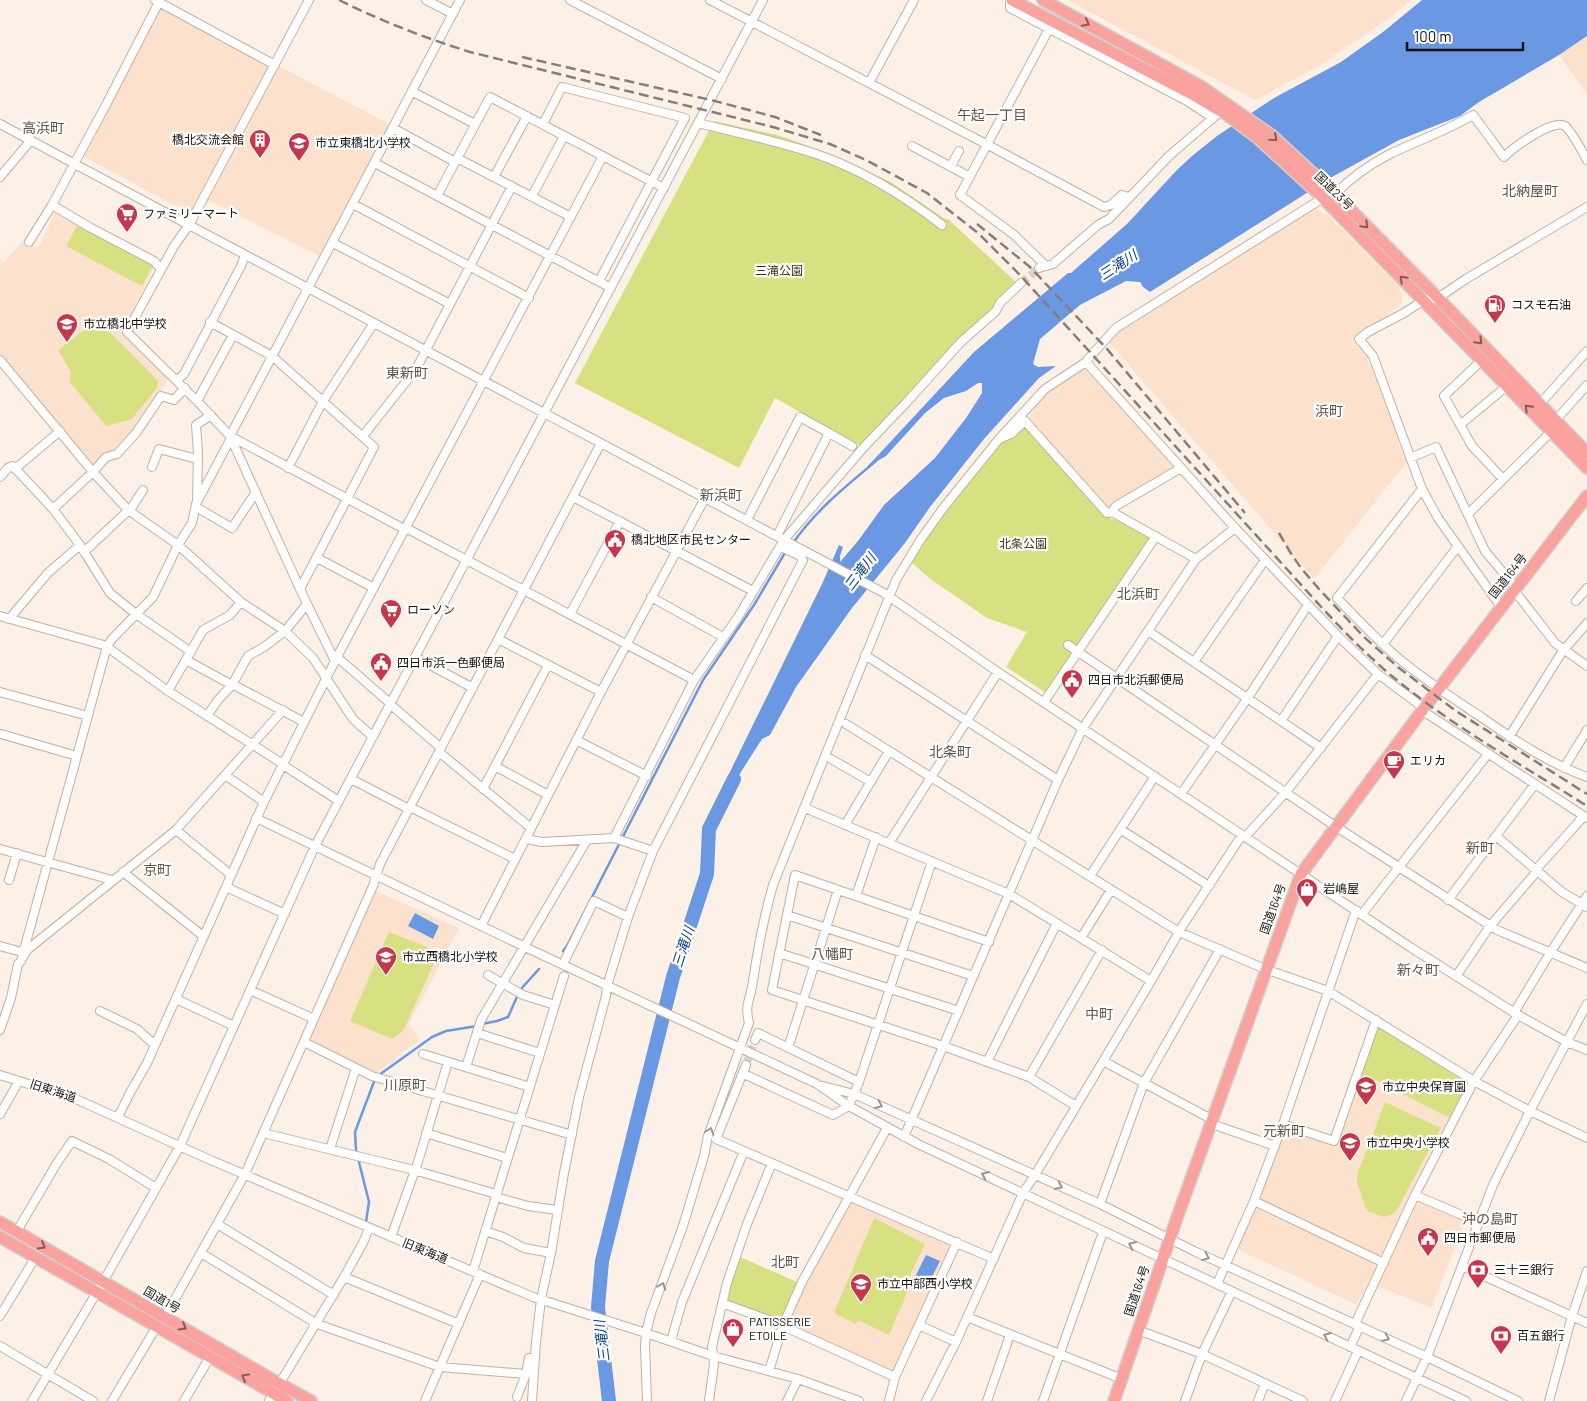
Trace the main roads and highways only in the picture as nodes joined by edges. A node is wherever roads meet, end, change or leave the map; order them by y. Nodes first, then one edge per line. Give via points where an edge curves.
1 (1011, 0) edge
2 (1043, 0) edge
3 (1223, 113) junction
4 (1327, 195) junction
5 (1586, 448) edge
6 (1587, 468) edge
7 (1587, 496) edge
8 (0, 1222) edge
9 (0, 1237) edge
10 (274, 1393) edge
11 (288, 1401) edge
12 (311, 1401) edge
13 (1114, 1401) edge

1 - 3 highway, 国道23号
2 -> 3 highway, 国道23号 via 1202,87
3 - 4 highway, 国道23号 via 1271,135
4 -> 5 highway, 国道23号 via 1438,298 1555,421
6 -> 4 highway, 国道23号
7 - 13 highway, 国道164号 via 1300,874
8 -> 10 highway, 国道1号 via 165,1317
10 -> 9 highway, 国道1号
10 - 11 highway, 国道1号
10 - 12 highway, 国道1号

